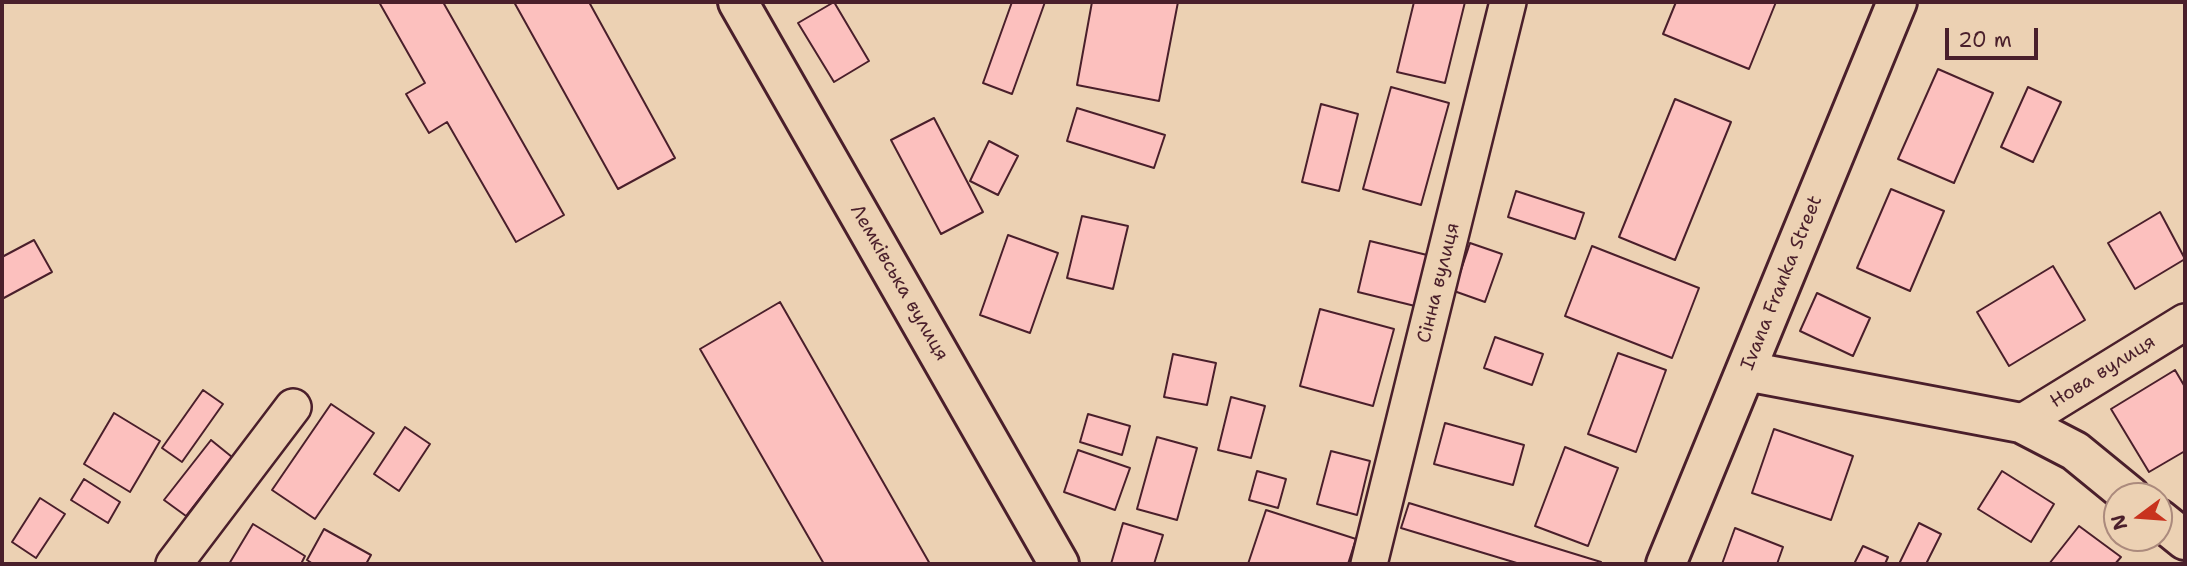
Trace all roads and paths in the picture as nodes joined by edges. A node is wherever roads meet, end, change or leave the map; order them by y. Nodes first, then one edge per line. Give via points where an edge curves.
1 (738, 2) edge
2 (1508, 2) edge
3 (1897, 2) edge
4 (2185, 322) edge
5 (1746, 371) junction
6 (293, 407) dead end
7 (2021, 423) junction
8 (2113, 482) edge
9 (174, 564) edge
10 (1059, 564) edge
11 (1369, 564) edge
12 (1666, 564) edge

1 - 10 main road, Лемківська вулиця
2 - 11 street, Сінна вулиця
3 - 5 main road, Ivana Franka Street
4 - 7 street, Нова вулиця
5 - 7 main road
5 - 12 main road, Ivana Franka Street
6 - 9 street
7 - 8 main road via 2075,451

